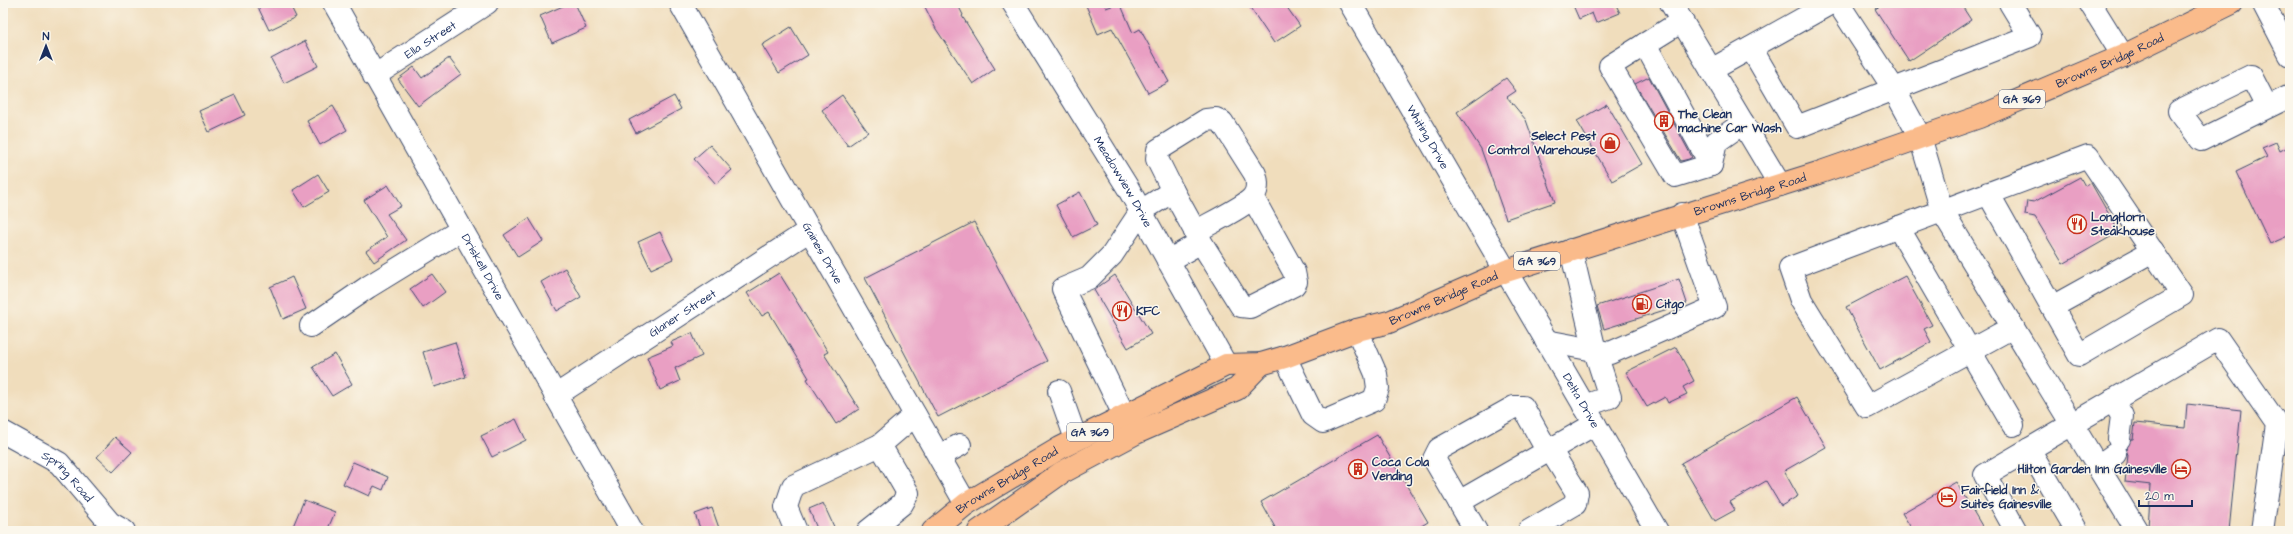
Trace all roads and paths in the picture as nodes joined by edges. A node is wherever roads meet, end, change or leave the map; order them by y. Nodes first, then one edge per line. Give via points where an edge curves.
1 (334, 3) edge
2 (487, 3) edge
3 (680, 3) edge
4 (1013, 3) edge
5 (1350, 3) edge
6 (1831, 3) edge
7 (1838, 3) edge
8 (2010, 3) edge
9 (2090, 3) edge
10 (2232, 3) edge
11 (2263, 3) edge
12 (1676, 12) edge
13 (1645, 44) junction
14 (1751, 48) junction
15 (2290, 55) edge
16 (2123, 56) junction
17 (1711, 70) junction
18 (374, 76) junction
19 (1894, 89) junction
20 (2290, 96) edge
21 (2267, 107) dead end
22 (1743, 123) junction
23 (1920, 137) junction
24 (1711, 165) junction
25 (1780, 184) junction
26 (1173, 191) junction
27 (1988, 193) junction
28 (1252, 198) junction
29 (1942, 210) junction
30 (1141, 211) junction
31 (1682, 214) junction
32 (1898, 227) junction
33 (461, 230) junction
34 (810, 230) junction
35 (1198, 237) junction
36 (1571, 250) junction
37 (2153, 251) junction
38 (1168, 261) junction
39 (1506, 271) junction
40 (2052, 307) junction
41 (311, 326) dead end
42 (2013, 326) junction
43 (1357, 330) junction
44 (1546, 341) junction
45 (1595, 350) junction
46 (1968, 351) junction
47 (1285, 357) junction
48 (1261, 364) junction
49 (1226, 365) junction
50 (1059, 391) dead end
51 (555, 396) junction
52 (2113, 400) junction
53 (1584, 406) junction
54 (915, 415) junction
55 (1124, 415) junction
56 (2072, 423) junction
57 (1595, 424) junction
58 (2013, 425) dead end
59 (3, 432) edge
60 (1076, 439) junction
61 (880, 445) junction
62 (960, 445) dead end
63 (2029, 449) junction
64 (1549, 452) junction
65 (2111, 453) junction
66 (939, 456) junction
67 (846, 460) junction
68 (1459, 502) junction
69 (966, 504) junction
70 (124, 531) edge
71 (632, 531) edge
72 (796, 531) edge
73 (812, 531) edge
74 (868, 531) edge
75 (932, 531) edge
76 (978, 531) edge
77 (1476, 531) edge
78 (1529, 531) edge
79 (1657, 531) edge
80 (2016, 531) edge
81 (2077, 531) edge
82 (2137, 531) edge
83 (2262, 531) edge

1 - 18 street, Driskell Drive
2 - 18 street, Ella Street
3 - 34 street, Gaines Drive
4 - 30 street, Meadowview Drive
5 - 39 street, Whiting Drive
6 - 14 street
7 - 19 street
8 - 19 street via 2030,36
9 - 16 street
10 - 16 main road, Browns Bridge Road / GA 369
11 - 15 street
12 - 13 street
12 - 17 street
13 - 24 street
13 - 24 street via 1610,66 1675,176
14 - 17 street
14 - 19 street via 1797,127
16 - 23 main road, Browns Bridge Road / GA 369 via 1979,117
17 - 22 street
18 - 33 street, Driskell Drive
19 - 23 street
20 - 21 street
22 - 24 street via 1716,142
22 - 25 street
23 - 25 main road, Browns Bridge Road / GA 369
23 - 29 street
25 - 31 main road, Browns Bridge Road / GA 369
26 - 28 street via 1160,167 1158,150 1206,120 1216,119 1227,128 1255,174 1257,187
26 - 30 street
26 - 35 street
27 - 29 street
27 - 37 street via 2088,156
27 - 40 street
28 - 35 street
28 - 35 street via 1294,272 1294,285 1250,307 1241,306
29 - 32 street
29 - 42 street
30 - 38 street, Meadowview Drive
30 - 55 street via 1112,255 1089,278 1063,289
31 - 36 main road, Browns Bridge Road / GA 369
31 - 45 street via 1715,307 1610,353
32 - 46 street
32 - 46 street via 1790,268 1801,300 1867,407
33 - 41 street via 368,287
33 - 51 street, Driskell Drive
34 - 51 street, Glaner Street
34 - 54 street, Gaines Drive
35 - 38 street
36 - 39 main road, Browns Bridge Road / GA 369
36 - 45 street
37 - 40 street
37 - 40 street via 2182,295 2079,355
38 - 49 street, Meadowview Drive
39 - 43 main road, Browns Bridge Road / GA 369 via 1389,322
39 - 44 street, Delta Drive
42 - 46 street
42 - 56 street
43 - 47 main road, Browns Bridge Road / GA 369
43 - 47 street via 1376,374 1378,388 1374,400 1323,422 1313,415
44 - 45 street
44 - 53 street, Delta Drive
45 - 53 street via 1610,397
46 - 58 street
47 - 48 main road, Browns Bridge Road / GA 369
48 - 49 main road, Browns Bridge Road / GA 369
48 - 76 main road, Browns Bridge Road / GA 369 via 1236,389 1136,433 1061,473
49 - 55 main road, Browns Bridge Road / GA 369
50 - 60 street
51 - 71 street, Driskell Drive
52 - 56 street
52 - 65 street via 2122,416
52 - 83 street via 2218,339 2276,424
53 - 57 street, Delta Drive
54 - 61 street
54 - 66 street, Gaines Drive
55 - 60 main road, Browns Bridge Road / GA 369
56 - 63 street
56 - 65 street
57 - 64 street
57 - 79 street, Delta Drive
59 - 70 street, Spring Road via 60,463 110,524
60 - 69 main road, Browns Bridge Road / GA 369
61 - 67 street
61 - 74 street via 908,492 902,504
62 - 66 street
63 - 80 street via 1984,475
63 - 81 street
64 - 68 street
64 - 68 street via 1523,407 1514,407 1439,449 1434,460
64 - 78 street via 1577,493 1575,504
65 - 82 street
66 - 69 street, Gaines Drive
67 - 72 street via 793,486 786,507
67 - 73 street via 828,478 798,498
68 - 77 street
69 - 75 main road, Browns Bridge Road / GA 369

